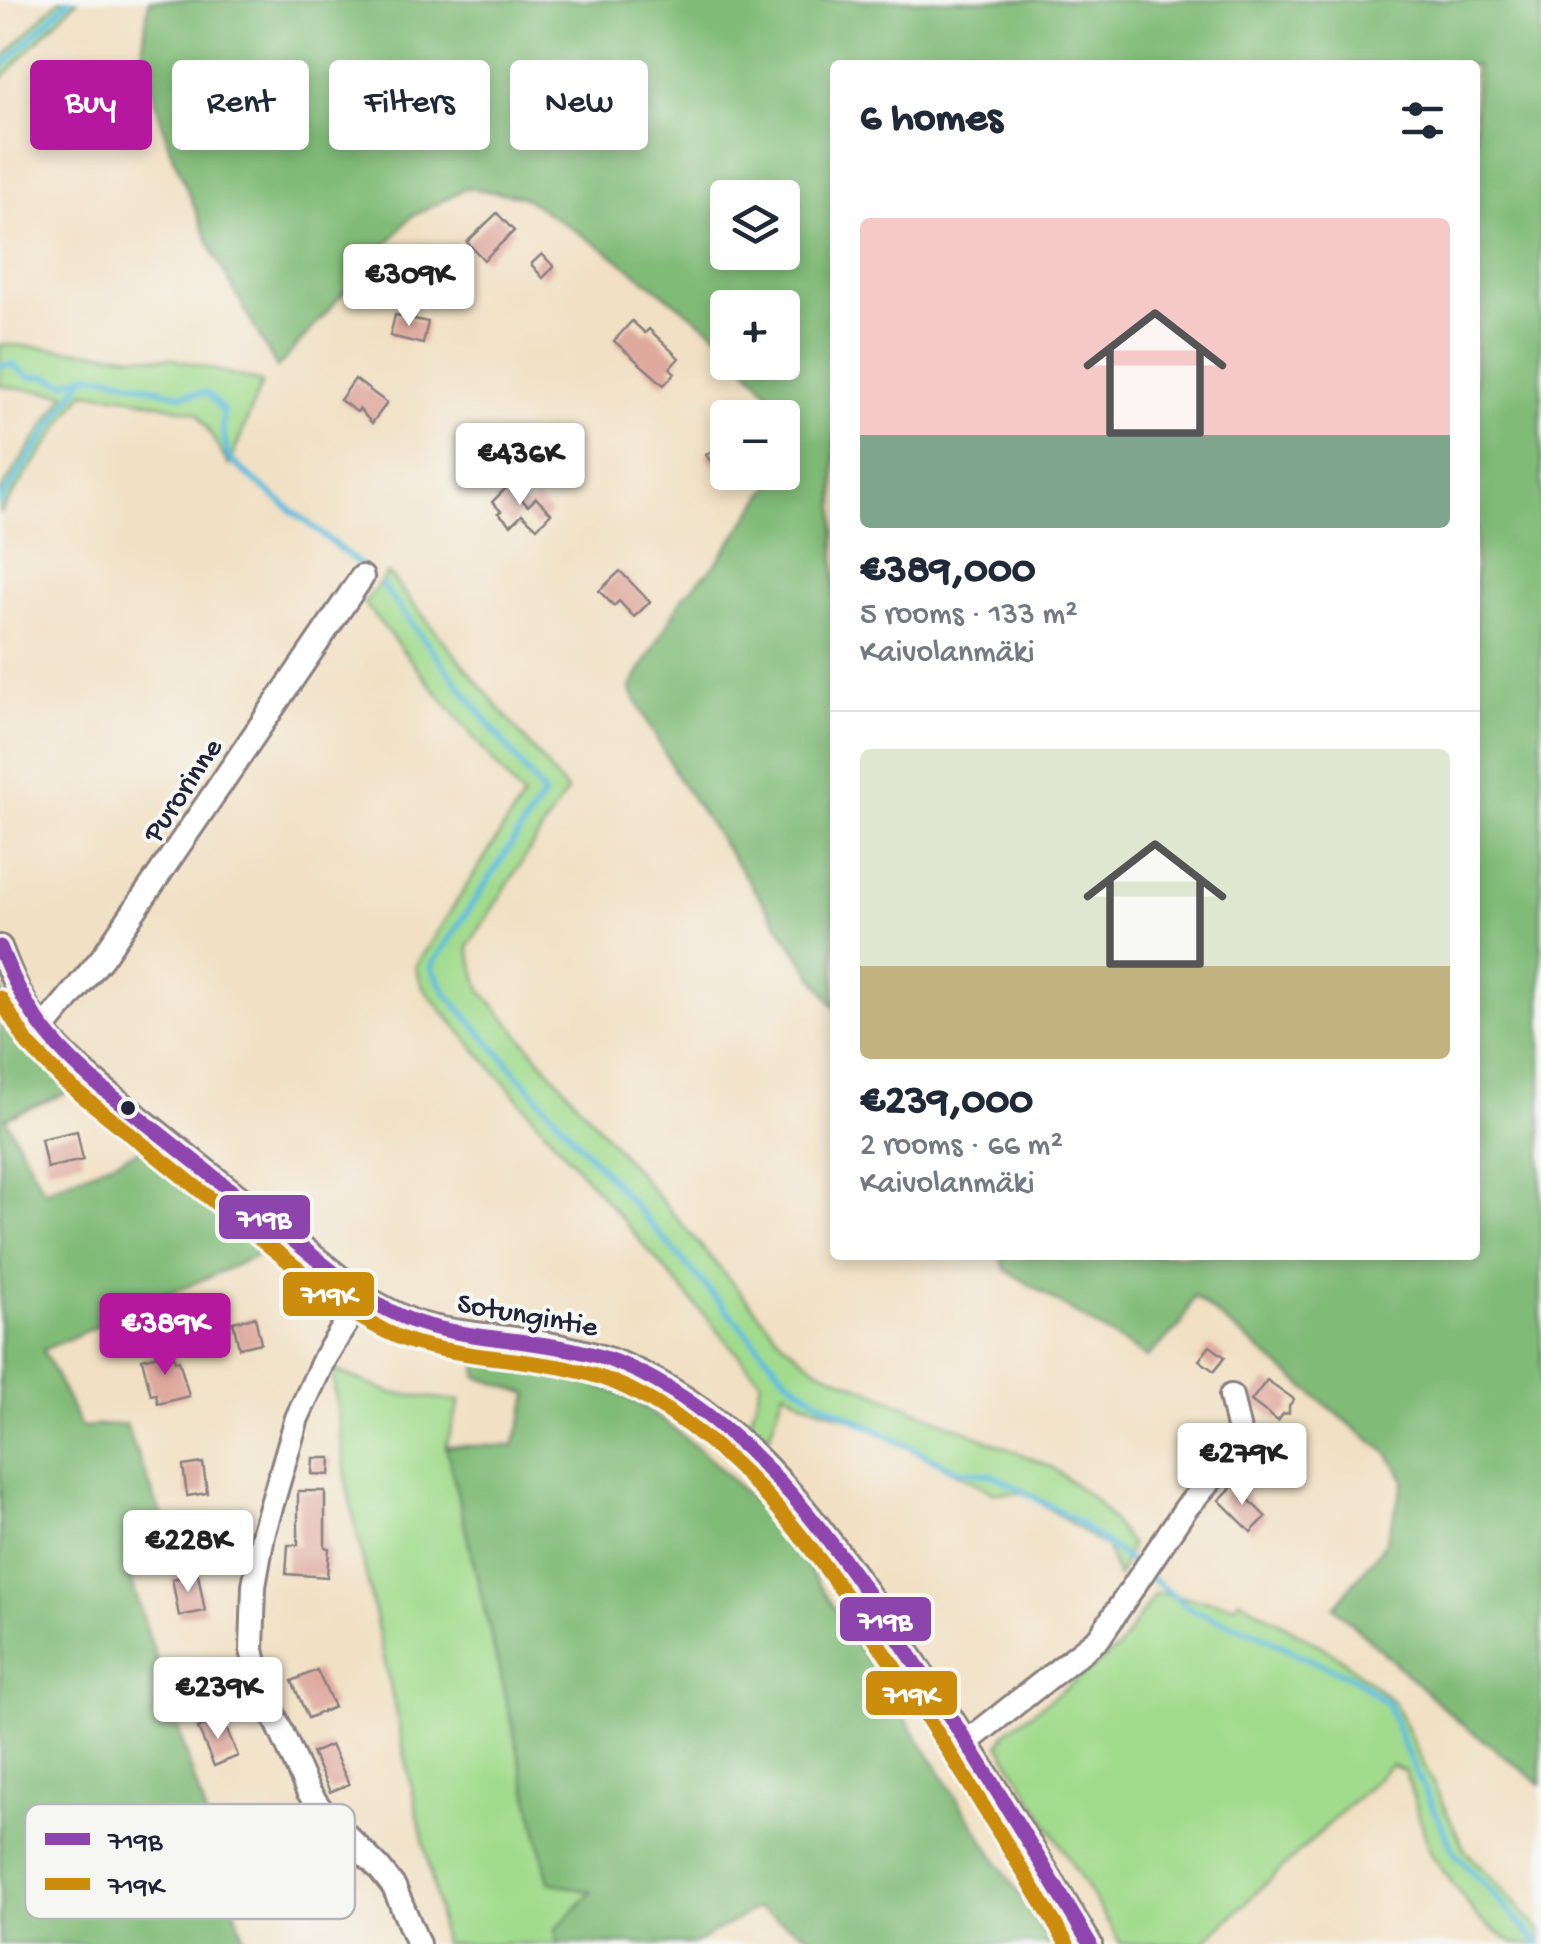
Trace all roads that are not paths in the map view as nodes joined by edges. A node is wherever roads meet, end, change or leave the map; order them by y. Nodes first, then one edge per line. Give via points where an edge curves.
1 (362, 577) dead end
2 (0, 947) edge
3 (42, 1030) junction
4 (363, 1296) junction
5 (1231, 1396) dead end
6 (968, 1741) junction
7 (317, 1804) edge
8 (355, 1844) edge
9 (418, 1944) edge
10 (1090, 1944) edge

1 - 3 street, Purorinne via 102,958
2 - 3 street, Sotungintie
3 - 4 street, Sotungintie via 100,1087
4 - 6 street, Sotungintie via 419,1323 602,1356 690,1400 777,1477 865,1589
4 - 7 street via 297,1418 254,1586 252,1650 260,1684
5 - 6 street via 1242,1445 1186,1508 1099,1638
6 - 10 street, Sotungintie
8 - 9 street via 394,1887

